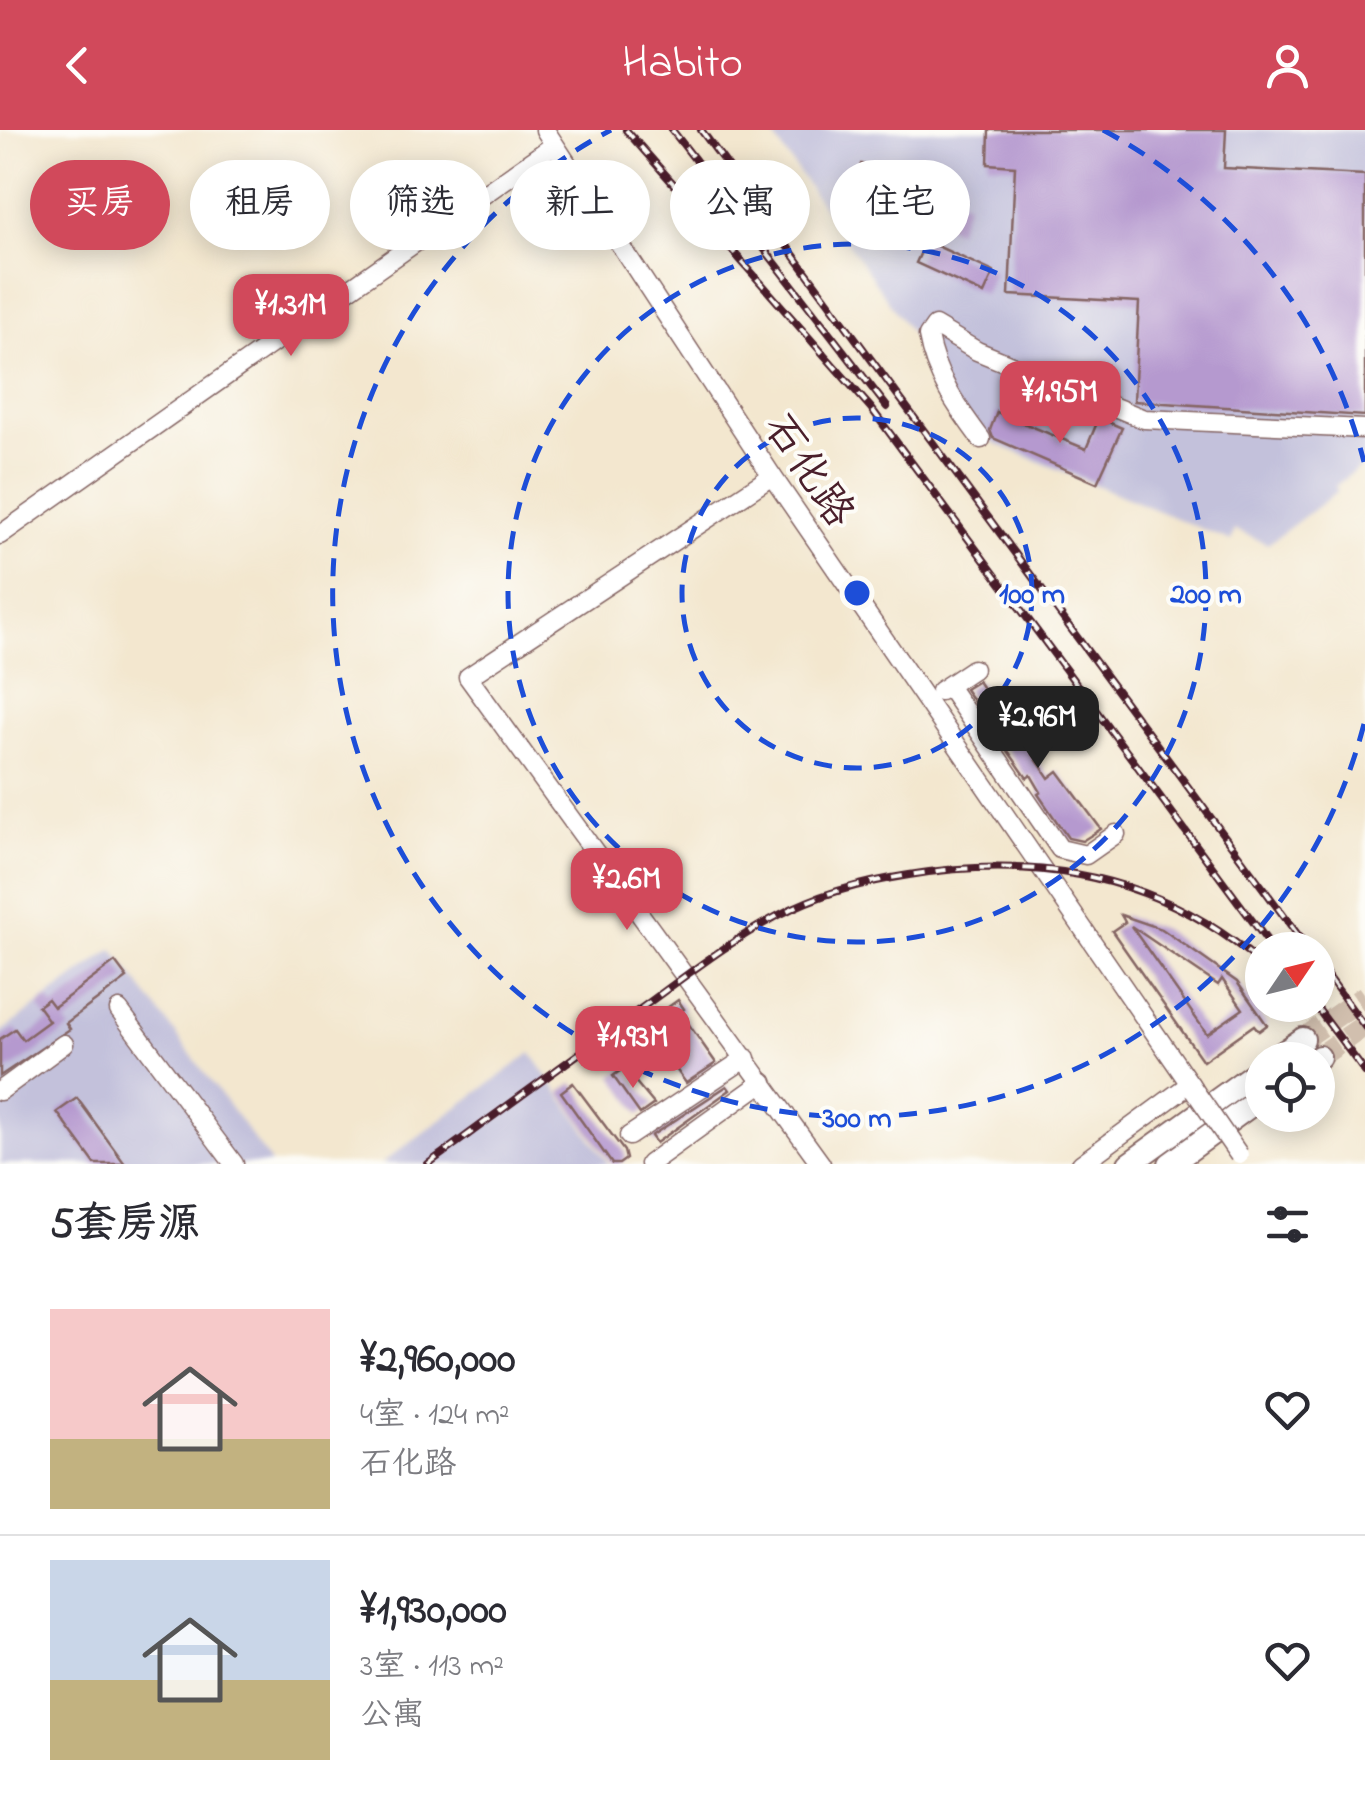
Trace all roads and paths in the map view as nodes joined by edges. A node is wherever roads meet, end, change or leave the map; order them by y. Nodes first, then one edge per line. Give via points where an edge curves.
1 (549, 137) edge
2 (1365, 430) edge
3 (981, 439) dead end
4 (772, 476) junction
5 (0, 535) edge
6 (973, 668) dead end
7 (948, 686) junction
8 (927, 700) junction
9 (1116, 834) dead end
10 (119, 1010) dead end
11 (64, 1044) dead end
12 (746, 1058) junction
13 (1245, 1080) edge
14 (763, 1082) junction
15 (1192, 1087) junction
16 (0, 1091) edge
17 (1245, 1109) edge
18 (629, 1136) dead end
19 (1242, 1161) edge
20 (234, 1164) edge
21 (648, 1164) edge
22 (821, 1164) edge
23 (1081, 1164) edge
24 (1128, 1164) edge
25 (1170, 1164) edge

1 - 4 street, 石化路
1 - 5 street
2 - 3 street via 1144,419 977,351 935,326 928,336 932,356
4 - 8 street, 石化路
4 - 12 street via 468,677
6 - 7 street
7 - 8 street
7 - 9 street via 1060,848 1086,854
8 - 15 street, 石化路
10 - 20 street
11 - 16 street
12 - 14 street
12 - 18 street
13 - 24 main road
14 - 21 street
14 - 22 street
15 - 19 street, 石化路, bridge
15 - 23 street
17 - 25 main road

